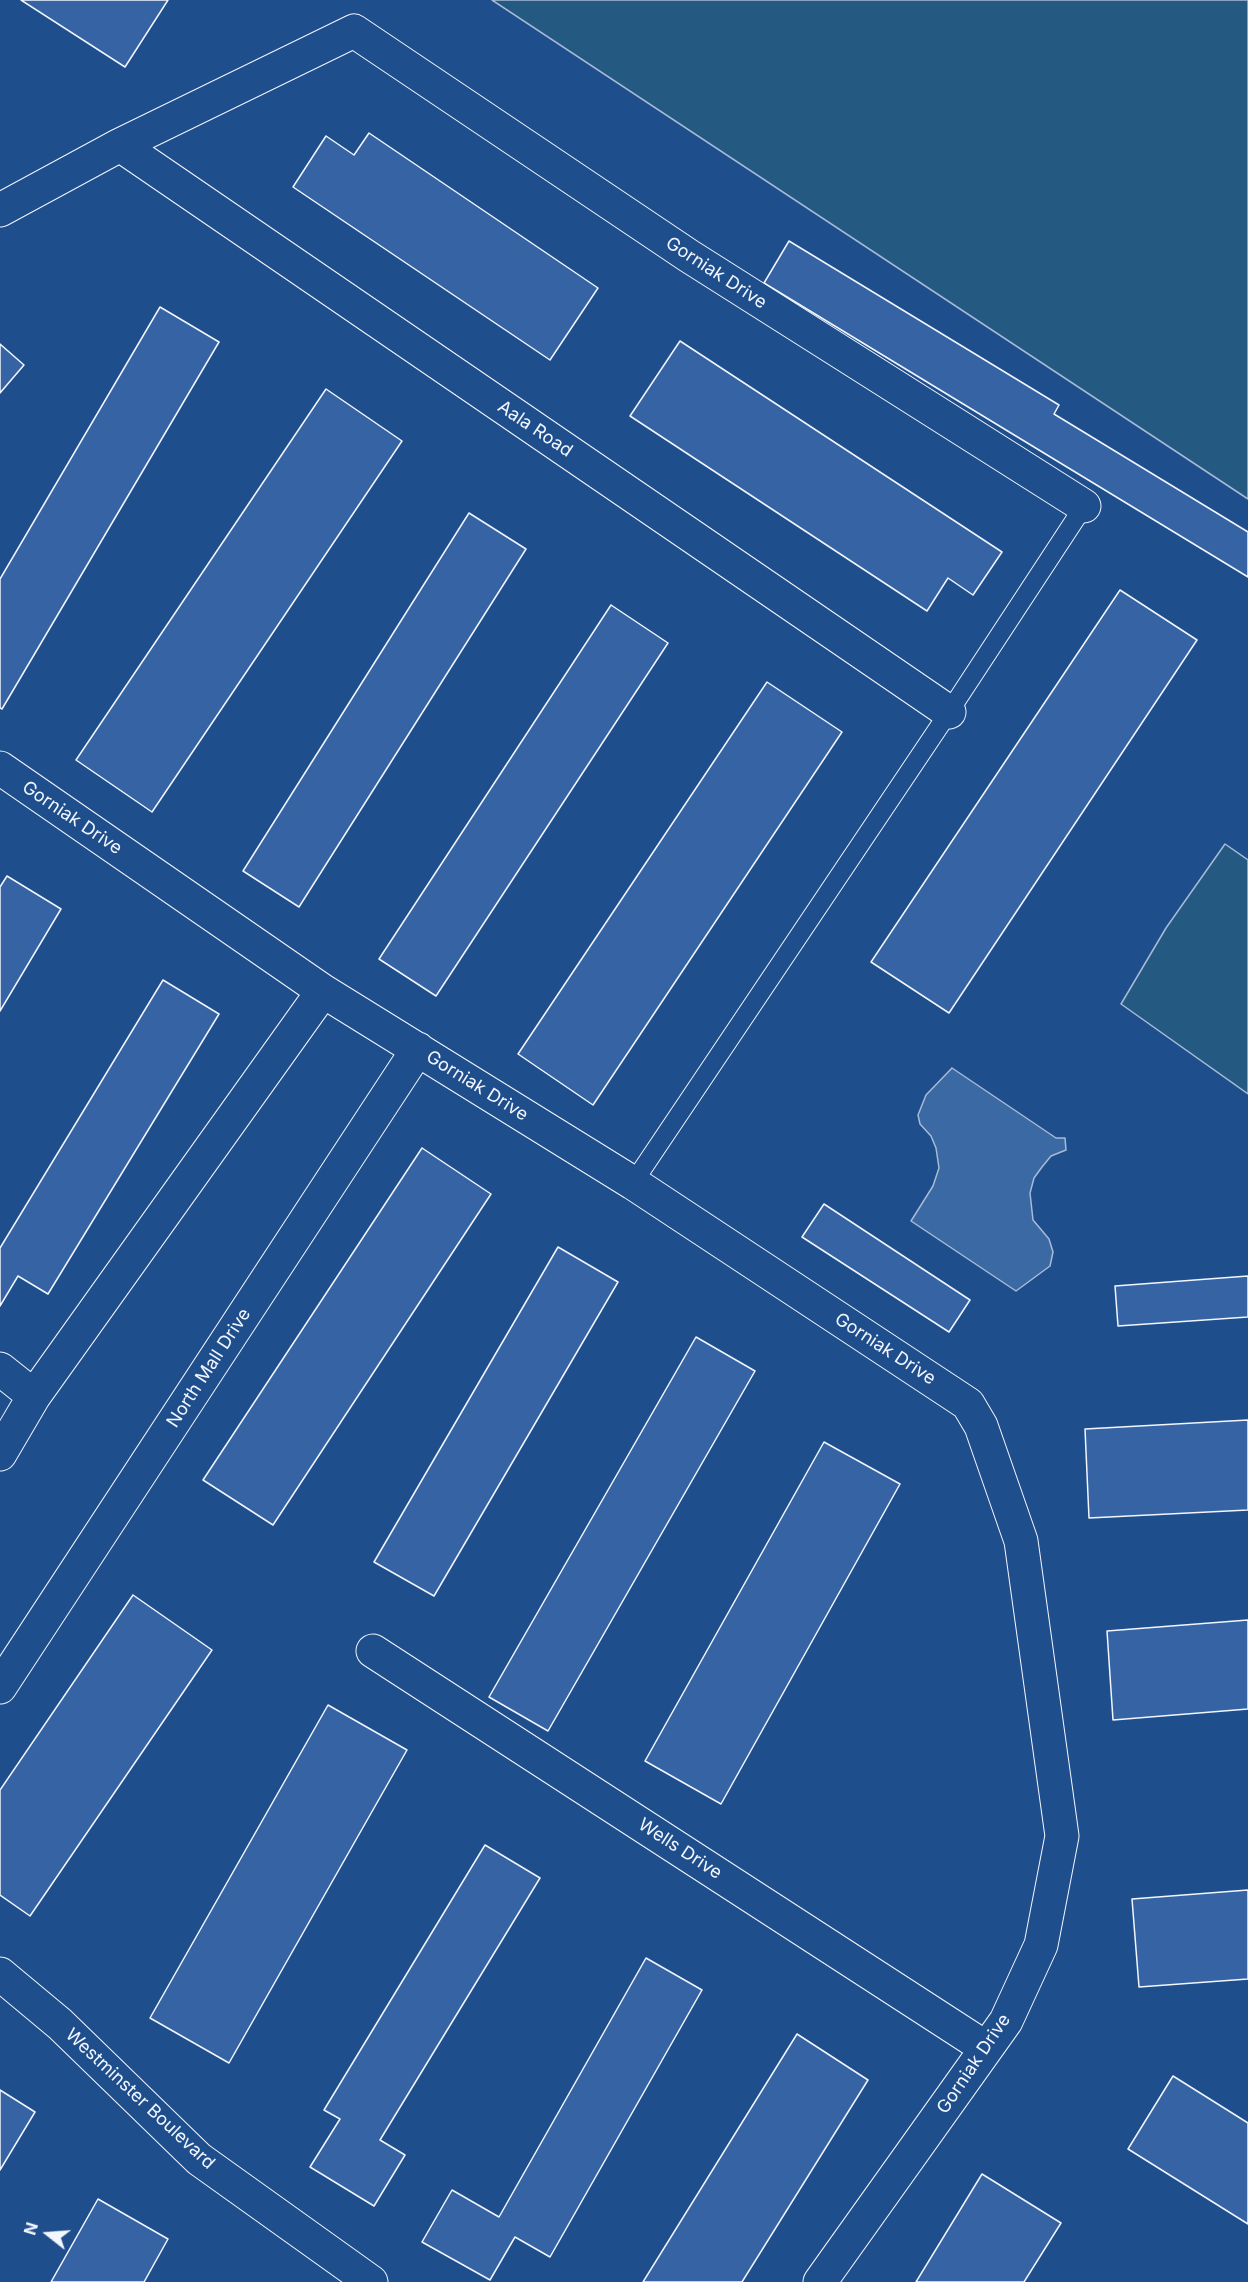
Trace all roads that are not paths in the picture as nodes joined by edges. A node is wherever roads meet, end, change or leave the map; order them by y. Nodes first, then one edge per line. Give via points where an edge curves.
1 (120, 145) junction
2 (0, 210) edge
3 (1084, 506) joint
4 (949, 712) junction
5 (0, 768) edge
6 (323, 991) junction
7 (418, 1049) junction
8 (633, 1183) junction
9 (0, 1370) edge
10 (34, 1396) junction
11 (0, 1454) edge
12 (373, 1651) dead end
13 (0, 1687) edge
14 (0, 1974) edge
15 (986, 2048) junction
16 (371, 2282) edge
17 (820, 2282) edge

1 - 2 street
1 - 3 street, Gorniak Drive via 354,31 689,256
1 - 4 street, Aala Road
3 - 4 lane
4 - 8 lane
5 - 6 street, Gorniak Drive
6 - 7 street, Gorniak Drive
6 - 10 street
7 - 8 street, Gorniak Drive
7 - 13 street, North Mall Drive
8 - 15 street, Gorniak Drive via 968,1404 981,1426 1021,1541 1062,1836 1041,1945 1006,2021
9 - 10 street
10 - 11 street
12 - 15 street, Wells Drive
14 - 16 street, Westminster Boulevard via 60,2024 199,2159
15 - 17 street, Gorniak Drive

